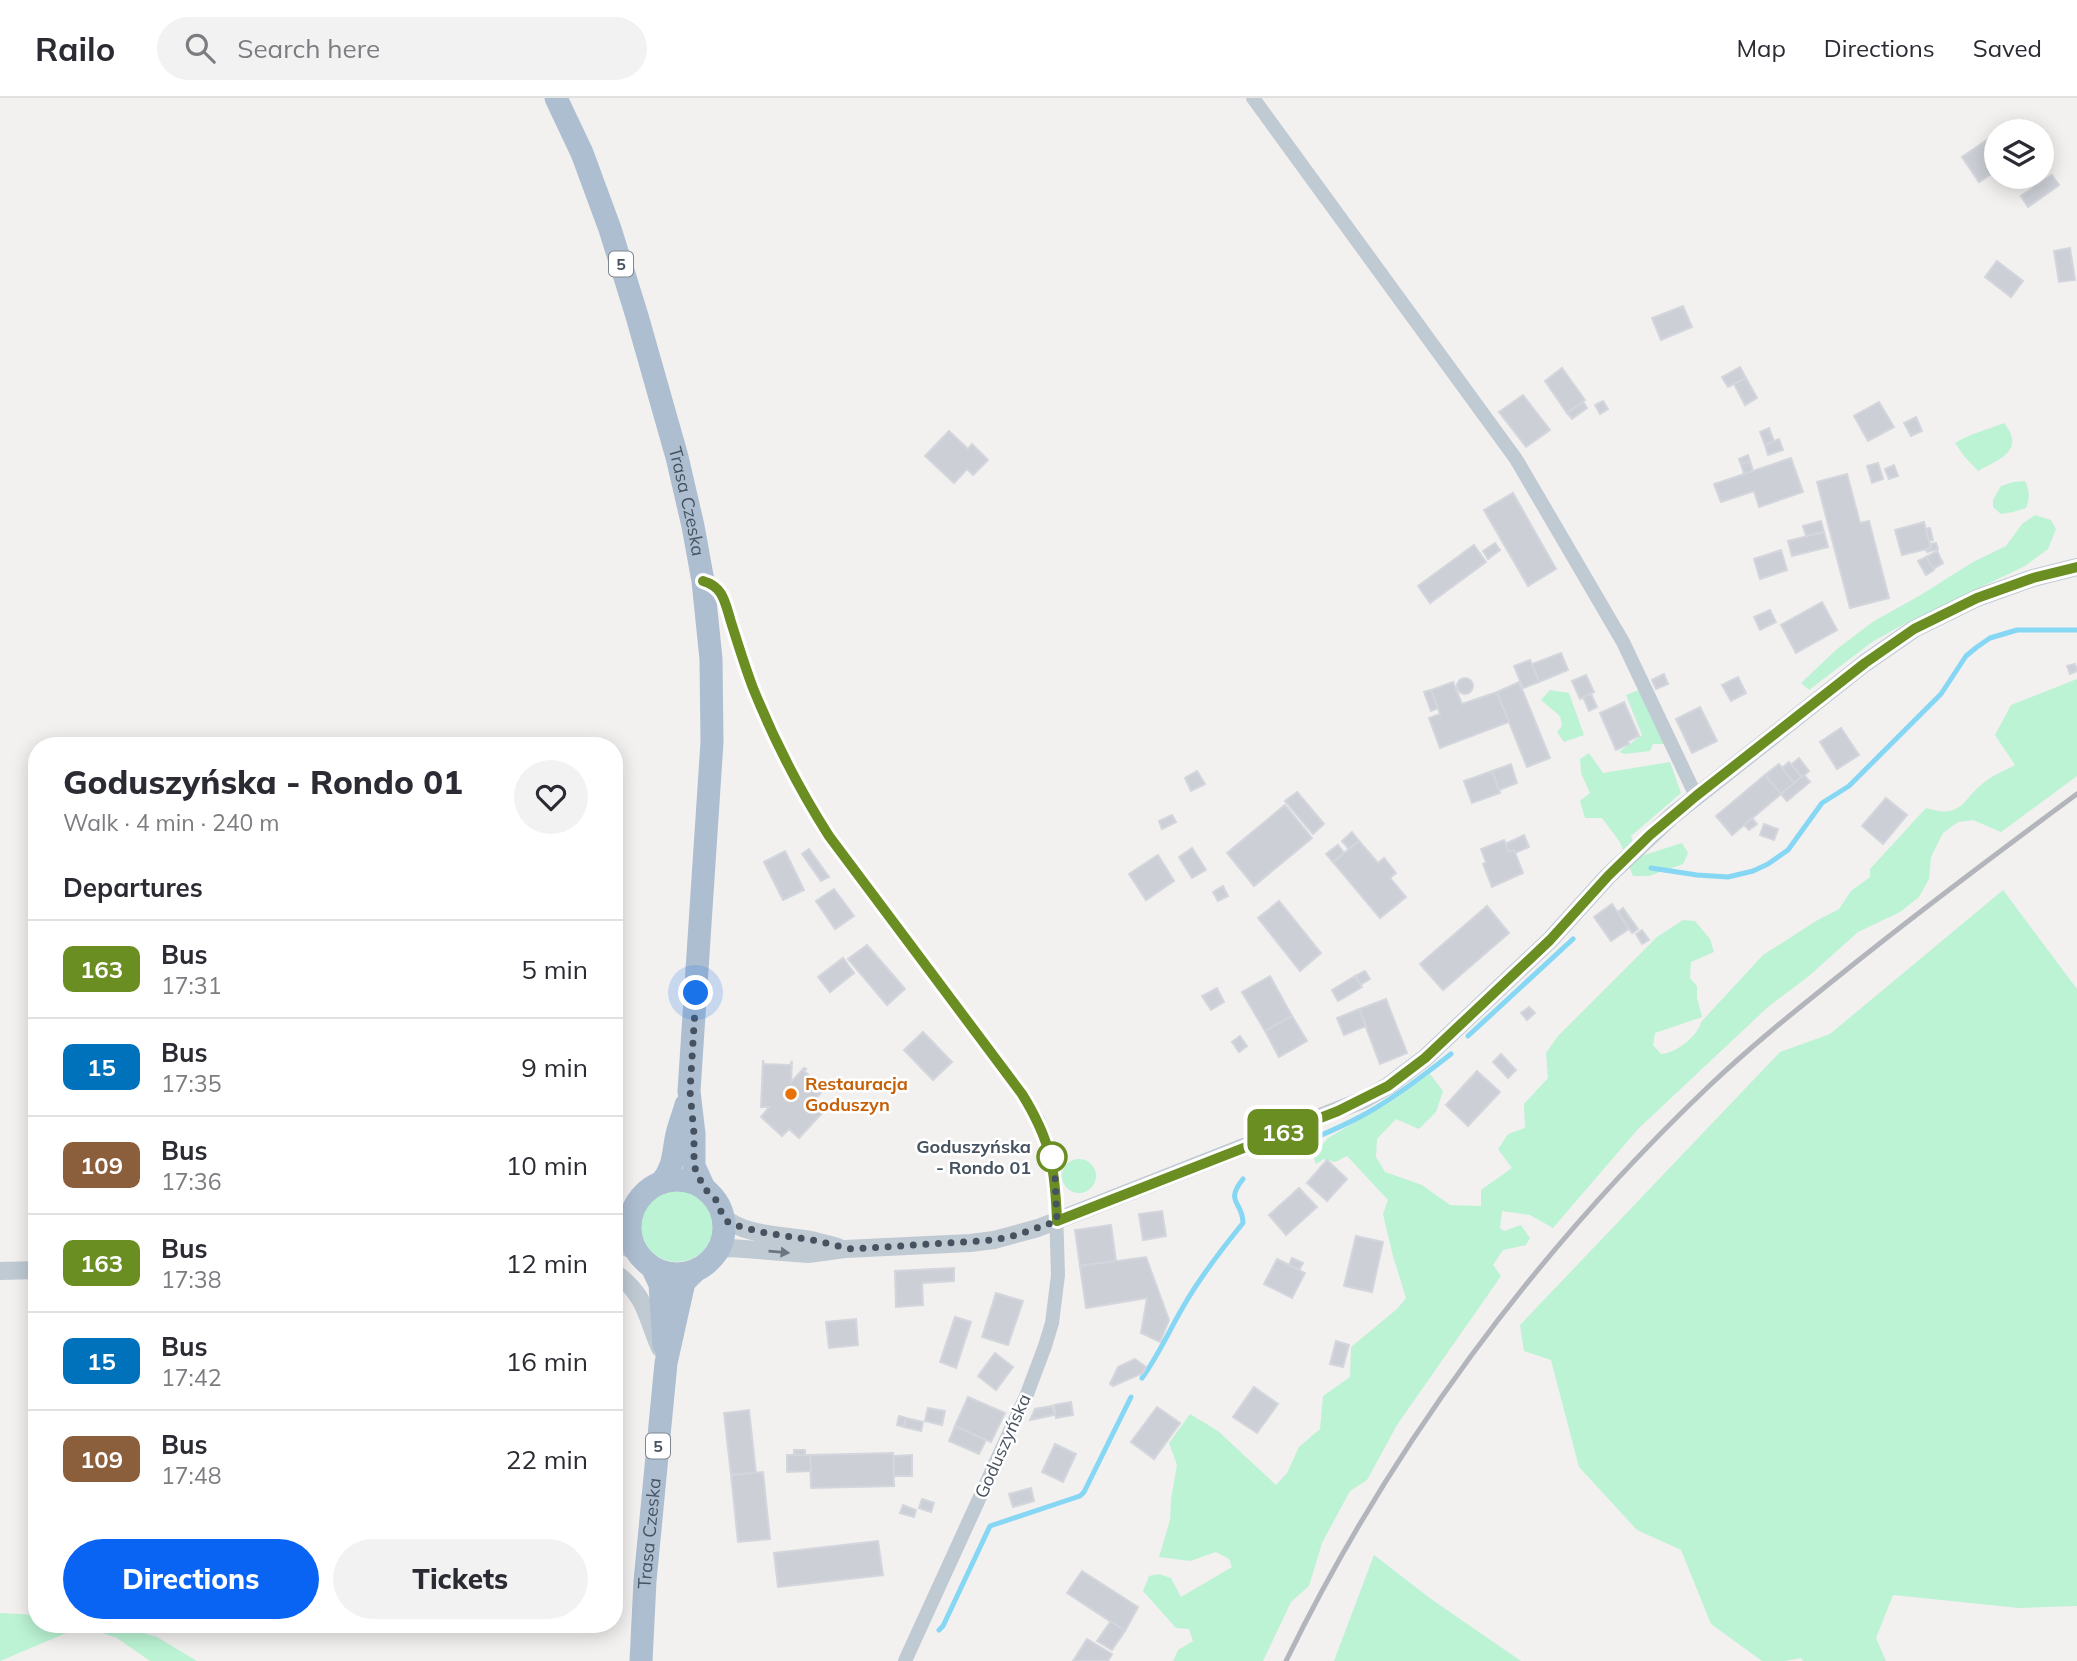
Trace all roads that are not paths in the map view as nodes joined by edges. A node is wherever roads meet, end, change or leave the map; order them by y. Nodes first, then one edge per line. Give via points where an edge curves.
1 (556, 98) edge
2 (1253, 98) edge
3 (2077, 567) edge
4 (703, 581) junction
5 (1696, 796) junction
6 (690, 1091) junction
7 (661, 1183) junction
8 (704, 1188) junction
9 (723, 1216) junction
10 (623, 1220) edge
11 (1057, 1221) junction
12 (623, 1222) edge
13 (623, 1246) edge
14 (845, 1249) junction
15 (715, 1255) junction
16 (645, 1259) junction
17 (28, 1270) edge
18 (696, 1270) junction
19 (0, 1271) edge
20 (623, 1280) edge
21 (666, 1363) junction
22 (641, 1661) edge
23 (905, 1661) edge

1 - 4 main road, Trasa Czeska / 5 via 610,229 677,457
2 - 5 street via 1516,459 1623,642
3 - 5 street via 2004,587 1914,629
4 - 6 main road, Trasa Czeska / 5 via 711,659 712,742
4 - 11 street, Goduszyńska via 713,583 723,598 752,686 811,808 1038,1119 1053,1164
5 - 11 street via 1629,855 1550,940 1425,1058 1388,1086 1338,1111
6 - 7 main road, Trasa Czeska / 5 via 673,1163
6 - 8 main road, Trasa Czeska / 5 via 694,1166
7 - 8 main road via 683,1180
7 - 10 main road, 5 via 641,1196
8 - 9 main road, 5
9 - 14 street via 734,1225
9 - 15 main road via 724,1232
11 - 14 street via 994,1240
11 - 23 street, Goduszyńska via 1056,1299 1045,1346
12 - 16 main road, 5
13 - 16 street
15 -> 14 street via 731,1248 808,1254
15 - 18 main road, 5
16 - 18 main road via 673,1274
16 - 21 main road, Trasa Czeska / 5 via 660,1284
17 - 19 street
18 - 21 main road, Trasa Czeska / 5 via 684,1282
20 - 21 street via 647,1311
21 - 22 main road, Trasa Czeska / 5

